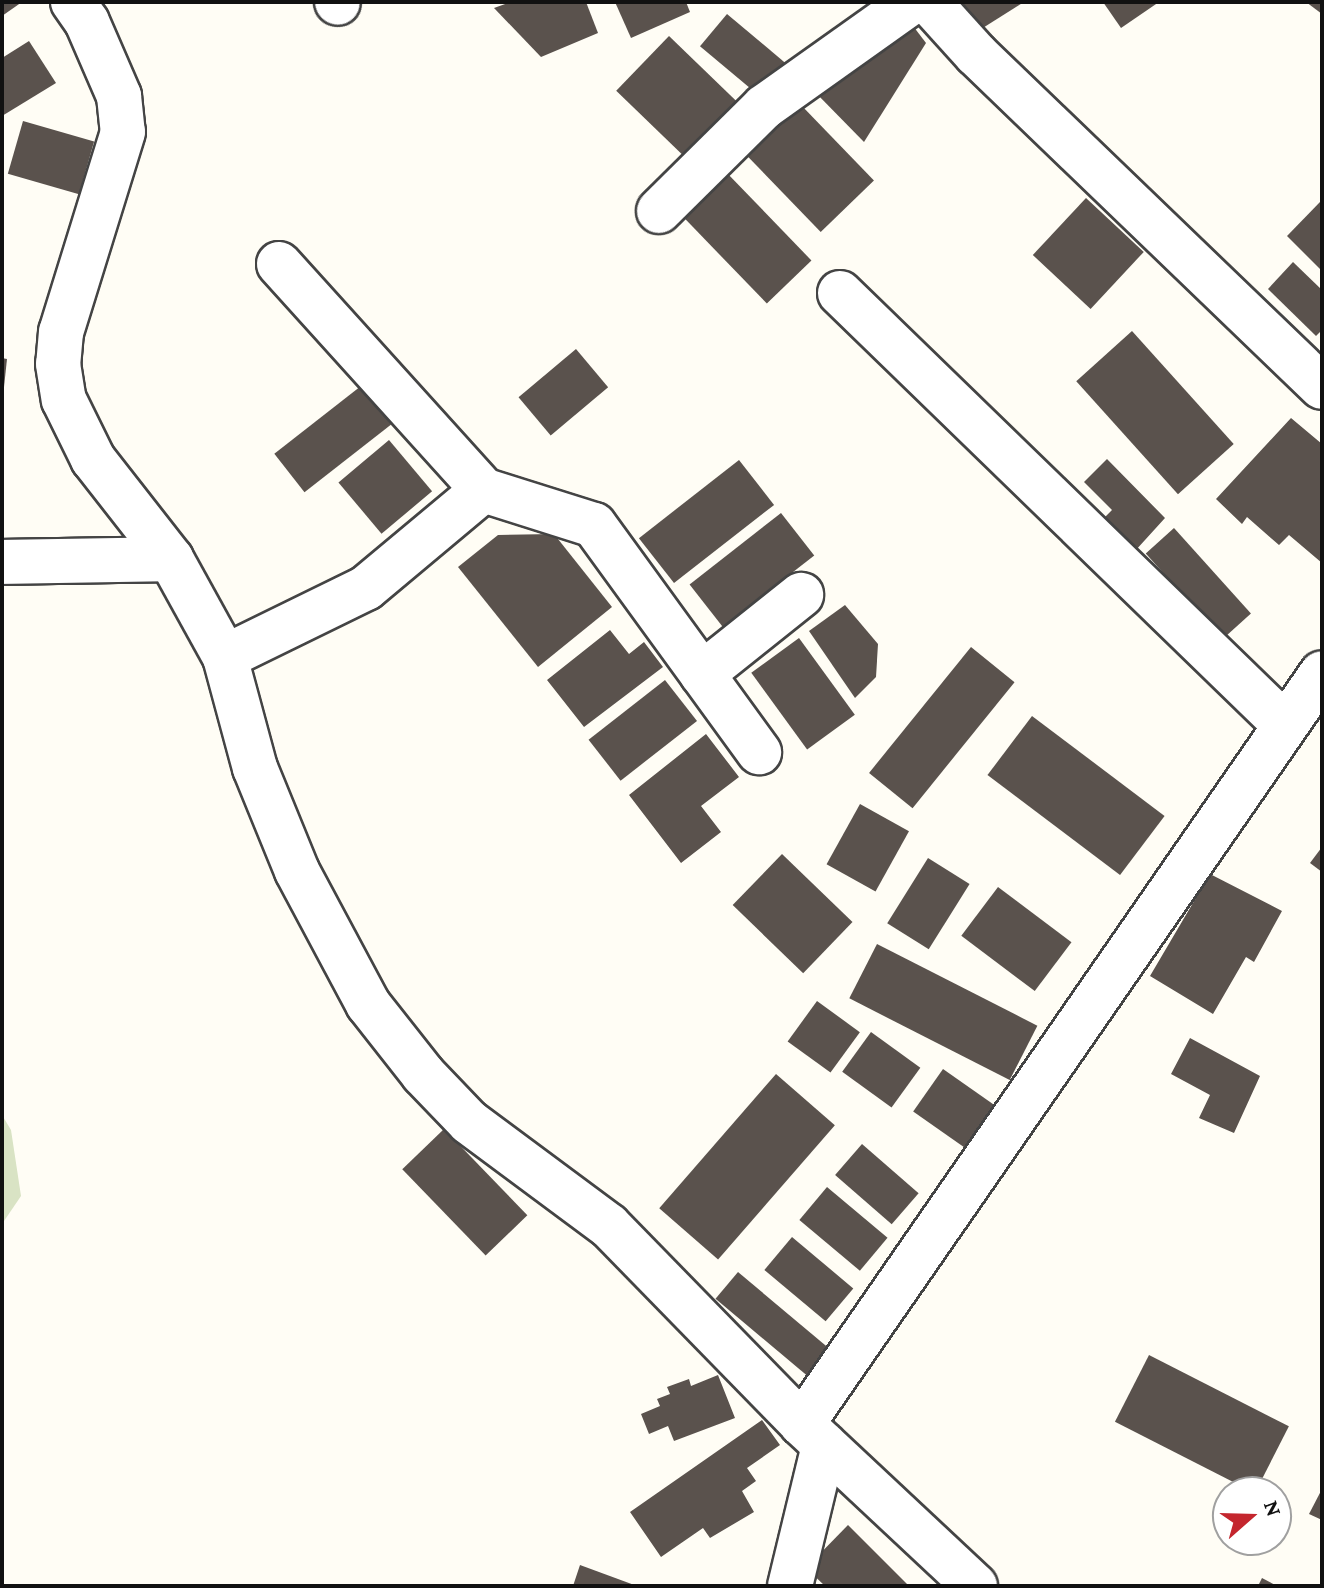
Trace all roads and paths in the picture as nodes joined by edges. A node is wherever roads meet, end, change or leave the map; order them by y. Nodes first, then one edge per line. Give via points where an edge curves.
1 (73, 2) edge
2 (912, 2) edge
3 (929, 2) edge
4 (659, 211) dead end
5 (279, 264) dead end
6 (840, 293) dead end
7 (1322, 387) edge
8 (483, 490) junction
9 (171, 559) junction
10 (2, 562) edge
11 (801, 595) dead end
12 (225, 657) junction
13 (1322, 673) edge
14 (702, 674) junction
15 (1284, 724) junction
16 (759, 752) dead end
17 (813, 1435) junction
18 (790, 1586) edge
19 (975, 1586) edge

1 - 9 street via 119,96 123,132 61,332 58,364 64,400 93,459
2 - 4 street via 764,107
3 - 7 street via 976,54
5 - 8 street
6 - 15 street
8 - 12 street via 366,588
8 - 14 street via 594,525
9 - 10 street
9 - 12 street
11 - 14 street
12 - 17 street via 255,768 297,871 368,1004 469,1122 609,1226
13 - 15 street
14 - 16 street
15 - 17 street
17 - 18 street
17 - 19 street

